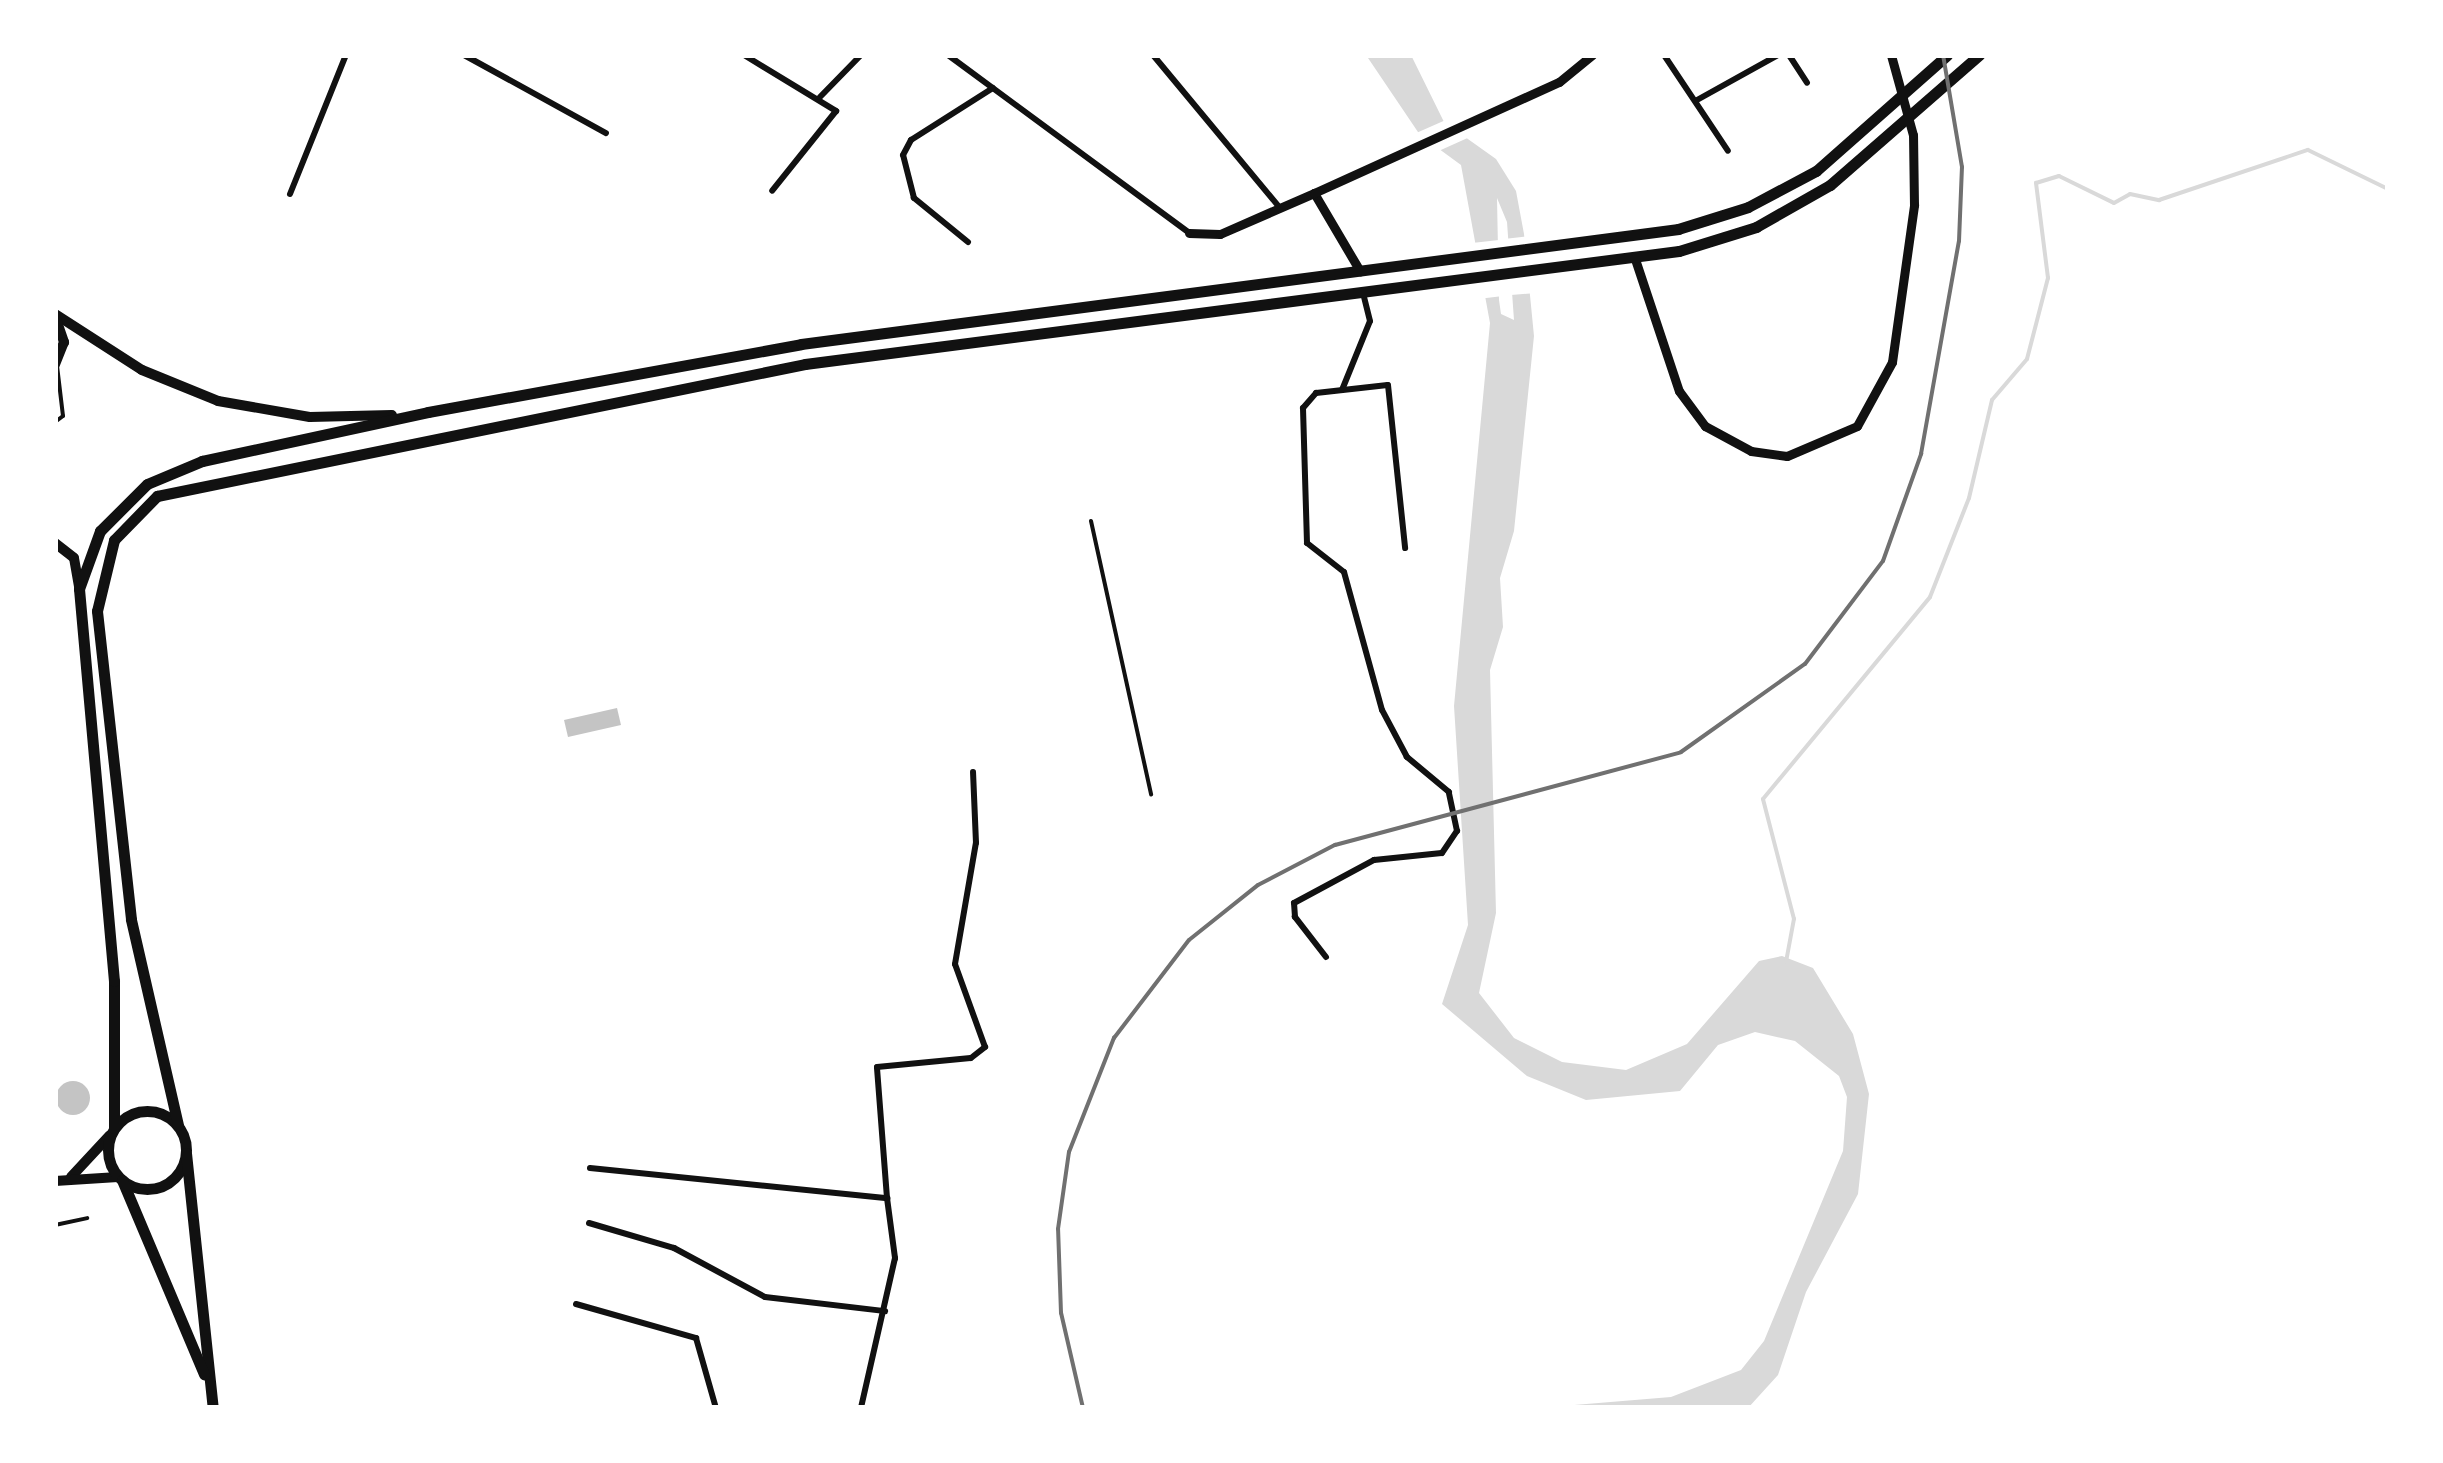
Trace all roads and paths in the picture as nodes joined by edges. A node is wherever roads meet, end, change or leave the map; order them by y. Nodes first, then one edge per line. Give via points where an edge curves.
1 (346, 55) edge
2 (464, 55) edge
3 (744, 55) edge
4 (860, 55) edge
5 (948, 55) edge
6 (1153, 55) edge
7 (1592, 55) edge
8 (1664, 55) edge
9 (1778, 55) edge
10 (1790, 55) edge
11 (1891, 55) edge
12 (1946, 55) edge
13 (1979, 55) edge
14 (1807, 84) dead end
15 (993, 88) junction
16 (820, 97) junction
17 (1697, 100) junction
18 (606, 133) dead end
19 (1728, 151) dead end
20 (772, 191) dead end
21 (1314, 193) junction
22 (290, 194) dead end
23 (1280, 208) junction
24 (1189, 233) joint
25 (968, 242) dead end
26 (1635, 259) junction
27 (1360, 271) junction
28 (1364, 292) junction
29 (55, 315) edge
30 (56, 363) edge
31 (1342, 390) junction
32 (428, 412) junction
33 (55, 422) edge
34 (1091, 522) dead end
35 (55, 543) edge
36 (1405, 548) dead end
37 (80, 589) junction
38 (973, 772) dead end
39 (1151, 794) dead end
40 (1326, 956) dead end
41 (178, 1125) junction
42 (112, 1131) junction
43 (186, 1153) junction
44 (590, 1168) dead end
45 (70, 1178) junction
46 (120, 1179) junction
47 (55, 1181) edge
48 (887, 1198) junction
49 (87, 1218) dead end
50 (589, 1223) dead end
51 (55, 1225) edge
52 (576, 1304) dead end
53 (886, 1311) junction
54 (209, 1386) junction
55 (213, 1408) edge
56 (716, 1408) edge
57 (861, 1408) edge

1 - 22 street
2 - 18 street
3 - 16 street
4 - 16 street
5 - 15 street
6 - 23 street
7 - 21 street via 1559,82
8 - 17 street
9 - 17 street
10 - 14 street
11 - 26 street via 1913,135 1914,205 1892,362 1857,426 1787,456 1751,451 1705,426 1678,392
12 - 27 main road via 1852,143 1748,208 1556,249
13 - 26 main road via 1860,164 1756,227
15 - 24 street
15 - 25 street via 911,140 902,156 914,198
16 - 20 street via 836,121
17 - 19 street
21 - 23 street
21 - 27 street
23 - 24 street via 1220,234
26 - 28 main road
27 - 32 main road via 801,344
28 - 31 street via 1370,320
28 - 41 main road via 805,364 181,486 138,511 114,540 98,585 98,634 131,918
29 - 30 main road via 64,342
29 - 32 main road via 142,370 218,401 310,417
30 - 33 lane via 63,416
31 - 36 street via 1388,385
31 - 40 street via 1316,393 1302,408 1307,543 1344,572 1382,710 1407,757 1449,792 1457,831 1442,853 1374,860 1294,903 1295,918
32 - 37 main road via 174,470 110,516
34 - 39 lane
35 - 37 main road via 74,558
37 - 42 main road via 114,982
38 - 48 street via 976,843 955,964 985,1047 971,1058 877,1067
41 - 42 main road via 146,1111
41 - 43 main road
42 - 45 main road
42 - 46 main road via 108,1158
43 - 46 main road via 177,1175 156,1188
43 - 54 main road
44 - 48 street
45 - 46 main road
45 - 47 main road
46 - 54 main road
48 - 53 street via 894,1258
49 - 51 lane
50 - 53 street via 674,1248 765,1297
52 - 56 street via 696,1338
53 - 57 street
54 - 55 main road

